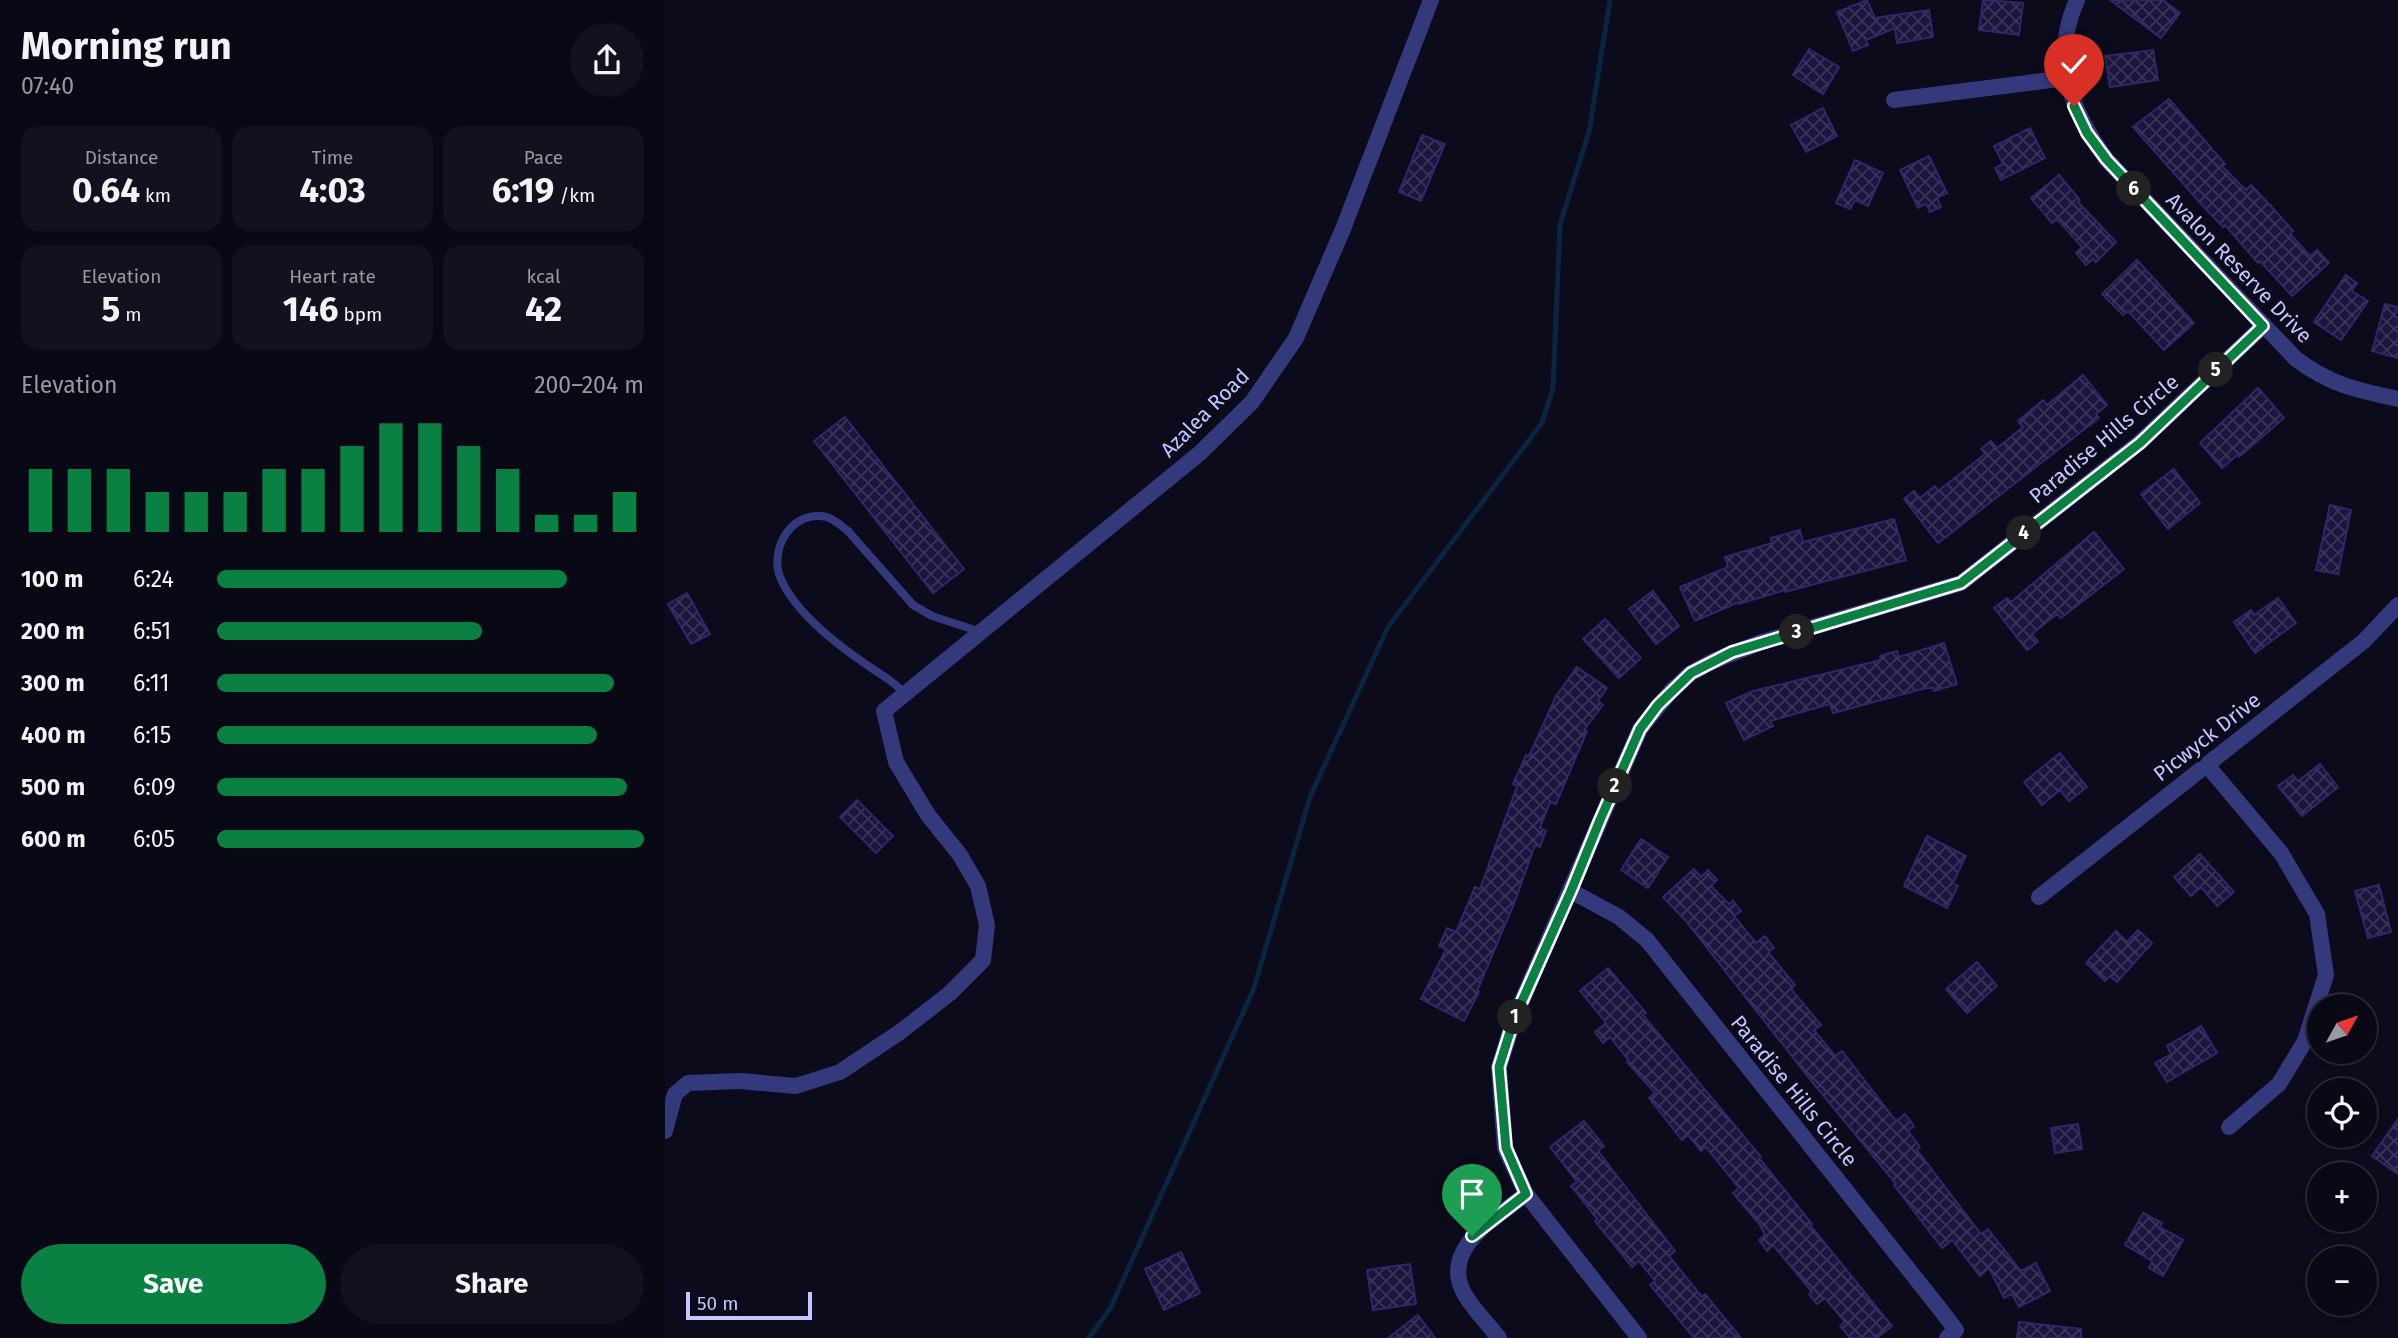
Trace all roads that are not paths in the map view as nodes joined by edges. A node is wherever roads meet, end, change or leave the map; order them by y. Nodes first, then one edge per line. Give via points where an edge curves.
1 (1431, 0) edge
2 (2077, 0) edge
3 (2066, 78) junction
4 (1894, 100) dead end
5 (2263, 326) junction
6 (2398, 399) edge
7 (2398, 605) edge
8 (981, 632) junction
9 (905, 694) junction
10 (2206, 764) junction
11 (1571, 891) junction
12 (2039, 897) dead end
13 (2229, 1127) dead end
14 (665, 1131) edge
15 (1526, 1194) junction
16 (1499, 1338) edge
17 (1639, 1338) edge
18 (1947, 1338) edge

1 - 8 street, Azalea Road via 1296,338 1252,402 1200,453
2 - 3 street, Avalon Reserve Drive via 2067,37
3 - 4 street
3 - 5 street, Avalon Reserve Drive via 2087,133 2107,160
5 - 6 street, Avalon Reserve Drive via 2318,375 2348,388
5 - 11 street, Paradise Hills Circle via 2140,443 1961,583 1759,643 1691,673 1640,729
7 - 10 street, Picwyck Drive via 2364,641
8 - 9 street, Azalea Road
8 - 9 lane via 913,605 837,522 822,515 791,527 778,547 777,561 788,591 829,637
9 - 14 street, Azalea Road via 884,711 896,762 978,886 987,925 983,960 950,994 840,1072 796,1086 688,1083 675,1094
10 - 12 street, Picwyck Drive
10 - 13 street via 2281,853 2317,914 2326,975 2305,1041 2279,1084
11 - 15 street, Paradise Hills Circle via 1514,1019 1499,1067 1506,1148
11 - 18 street, Paradise Hills Circle via 1619,917 1647,940 1956,1330
15 - 16 street via 1472,1236 1461,1253 1458,1276 1465,1294
15 - 17 street, Paradise Hills Circle

